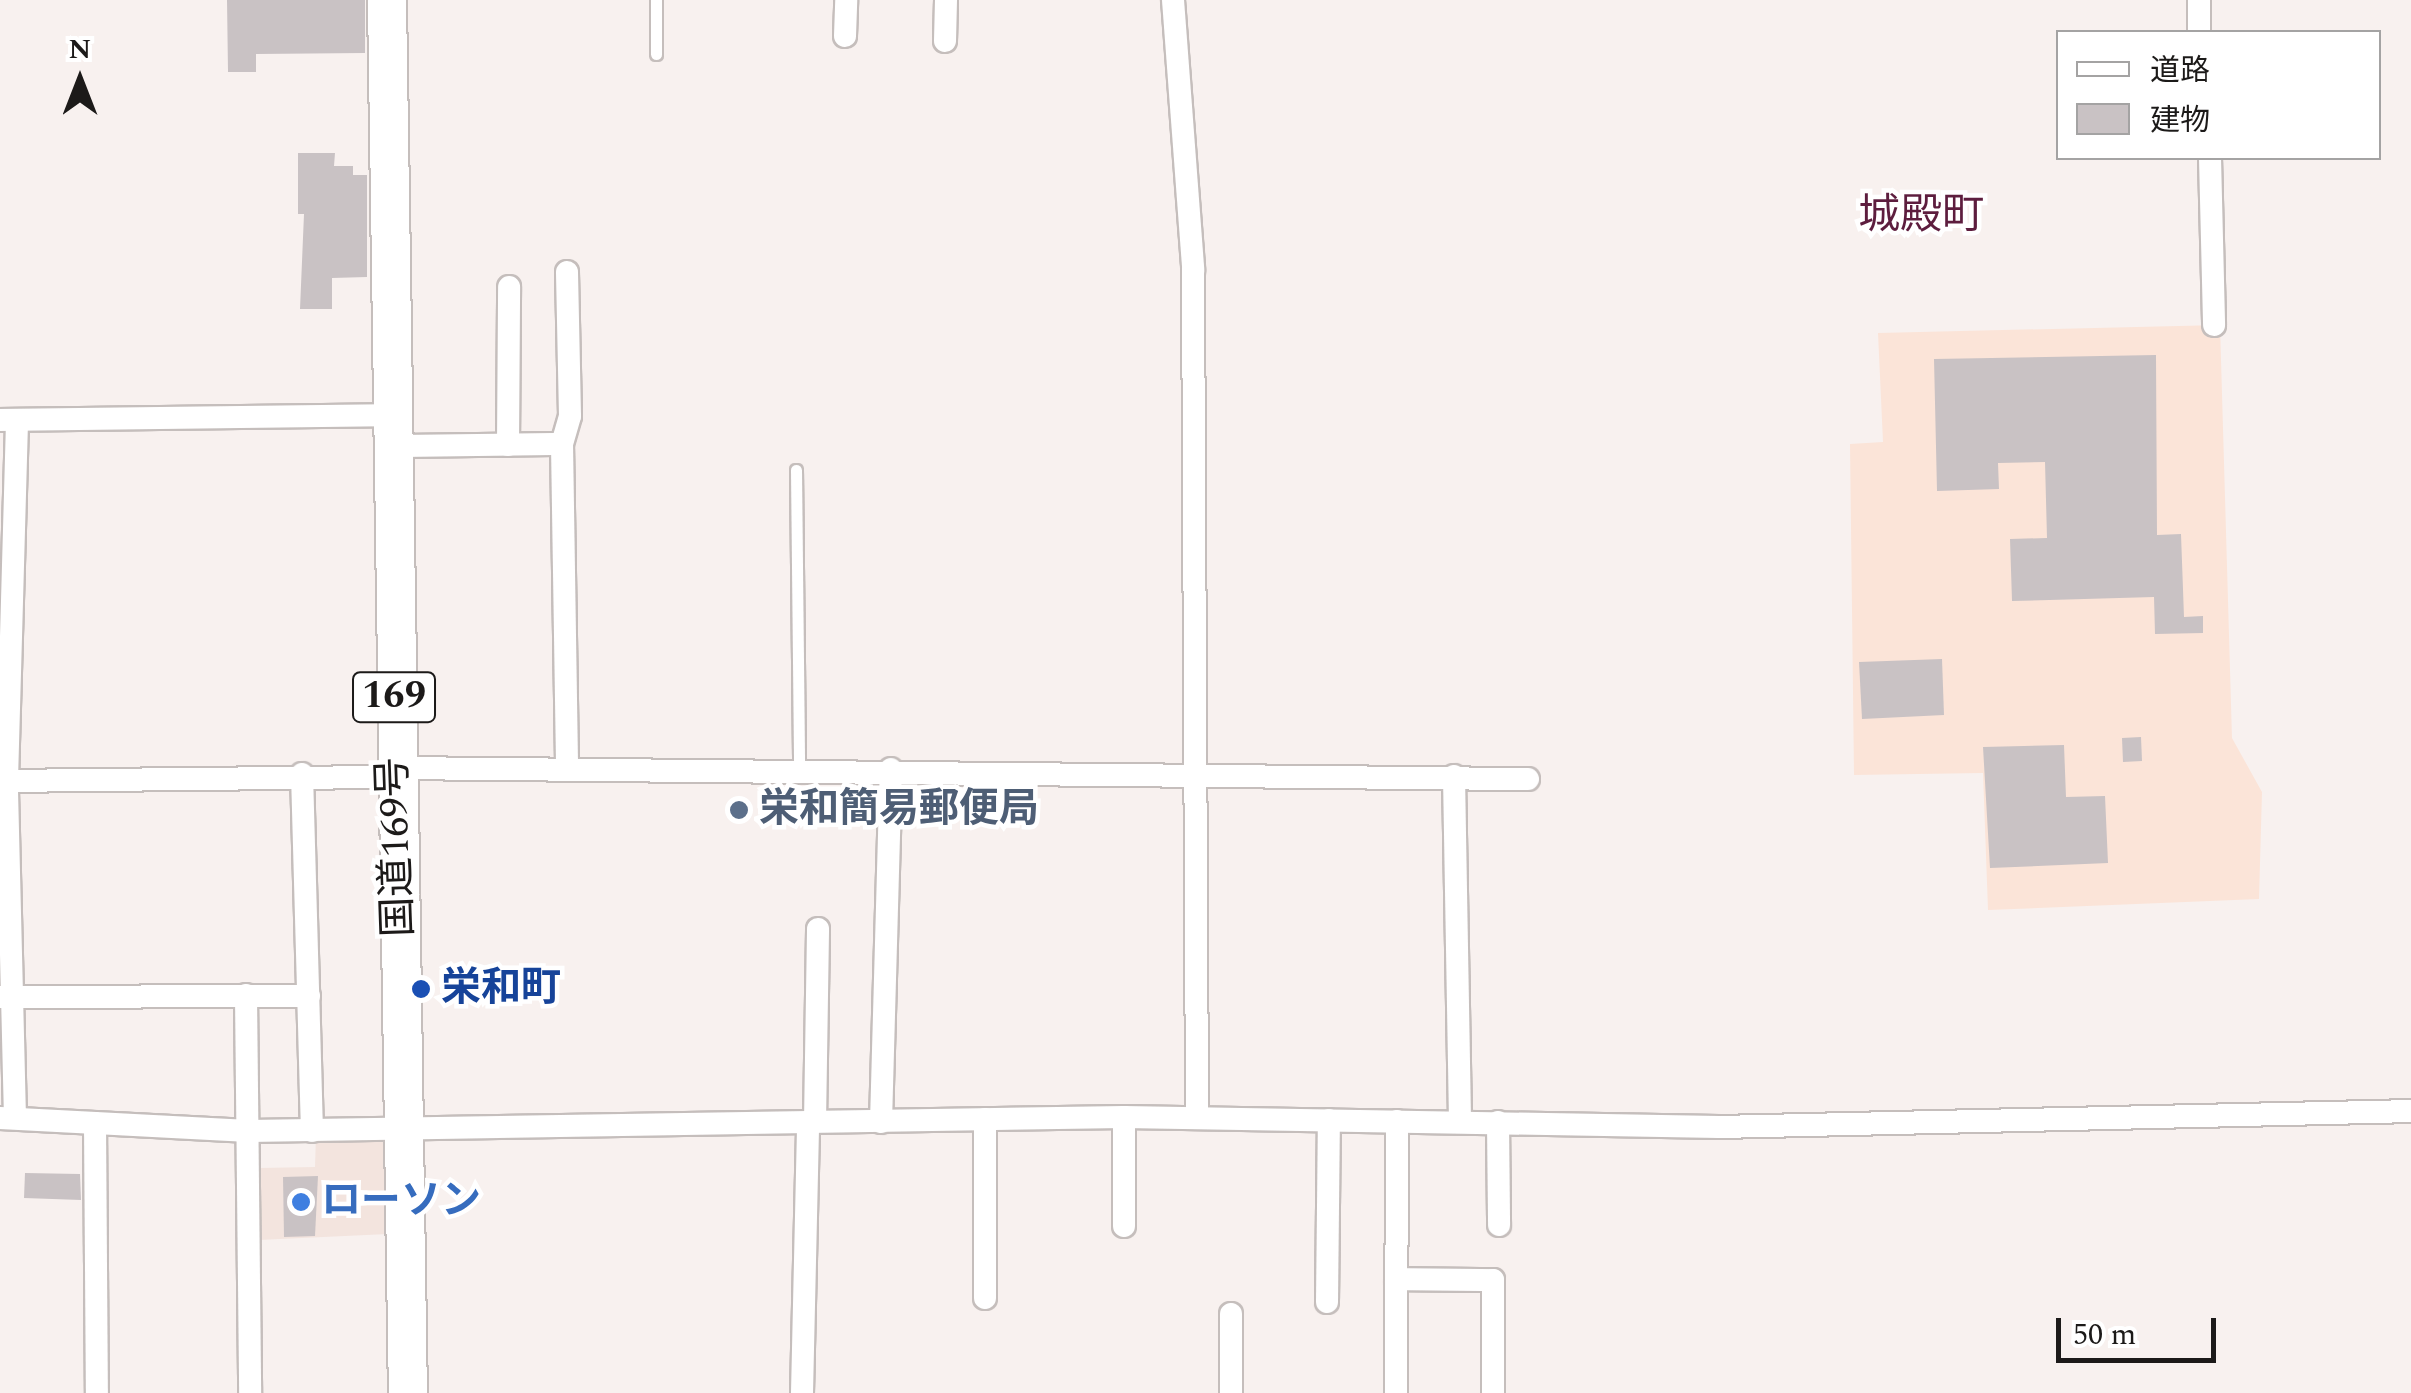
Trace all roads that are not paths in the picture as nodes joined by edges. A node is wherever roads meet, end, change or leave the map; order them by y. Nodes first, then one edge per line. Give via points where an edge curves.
1 (387, 0) edge
2 (656, 0) edge
3 (846, 0) edge
4 (946, 0) edge
5 (1173, 0) edge
6 (2200, 0) edge
7 (2199, 30) edge
8 (845, 36) dead end
9 (945, 41) dead end
10 (656, 54) dead end
11 (2210, 160) edge
12 (566, 272) dead end
13 (509, 287) dead end
14 (2214, 325) dead end
15 (8, 420) edge
16 (393, 430) junction
17 (562, 444) junction
18 (508, 445) junction
19 (796, 470) dead end
20 (566, 768) junction
21 (799, 768) junction
22 (891, 769) junction
23 (394, 772) junction
24 (1192, 772) junction
25 (302, 774) junction
26 (1454, 776) junction
27 (4, 780) edge
28 (1528, 780) dead end
29 (818, 929) dead end
30 (246, 995) junction
31 (309, 996) junction
32 (6, 997) edge
33 (2411, 1111) edge
34 (1124, 1117) junction
35 (7, 1118) edge
36 (1197, 1118) junction
37 (984, 1119) junction
38 (1330, 1120) junction
39 (1397, 1120) junction
40 (1460, 1121) junction
41 (812, 1122) junction
42 (881, 1122) junction
43 (1498, 1122) junction
44 (95, 1123) junction
45 (312, 1130) junction
46 (405, 1130) junction
47 (249, 1131) junction
48 (1499, 1225) dead end
49 (1124, 1226) dead end
50 (1396, 1279) junction
51 (986, 1298) dead end
52 (1326, 1302) dead end
53 (1232, 1314) dead end
54 (97, 1393) edge
55 (250, 1393) edge
56 (408, 1393) edge
57 (802, 1393) edge
58 (1232, 1393) edge
59 (1396, 1393) edge
60 (1494, 1393) edge

1 - 16 highway, 国道169号 / 169
2 - 10 lane
3 - 8 street
4 - 9 street
5 - 24 street via 1193,269
6 - 7 street
11 - 14 street
12 - 17 street via 570,416
13 - 18 street
15 - 16 street
15 - 27 street
16 - 18 street
16 - 23 highway, 国道169号 / 169
17 - 18 street
17 - 20 street
19 - 21 lane
20 - 21 street
20 - 23 street
21 - 22 street
22 - 24 street
22 - 42 street
23 - 25 street
23 - 46 highway, 国道169号 / 169
24 - 26 street
24 - 36 street
25 - 27 street
25 - 31 street
26 - 28 street
26 - 40 street
27 - 32 street
29 - 41 street
30 - 31 street
30 - 32 street
30 - 47 street
31 - 45 street
32 - 35 street
33 - 43 street via 1719,1126
34 - 36 street
34 - 37 street
34 - 49 street
35 - 44 street
36 - 38 street
37 - 42 street
37 - 51 street
38 - 39 street
38 - 52 street
39 - 40 street
39 - 50 street
40 - 43 street
41 - 42 street
41 - 46 street
41 - 57 street
43 - 48 street
44 - 47 street
44 - 54 street
45 - 46 street
45 - 47 street
46 - 56 highway, 国道169号 / 169
47 - 55 street
50 - 59 street
50 - 60 street via 1493,1280
53 - 58 street

